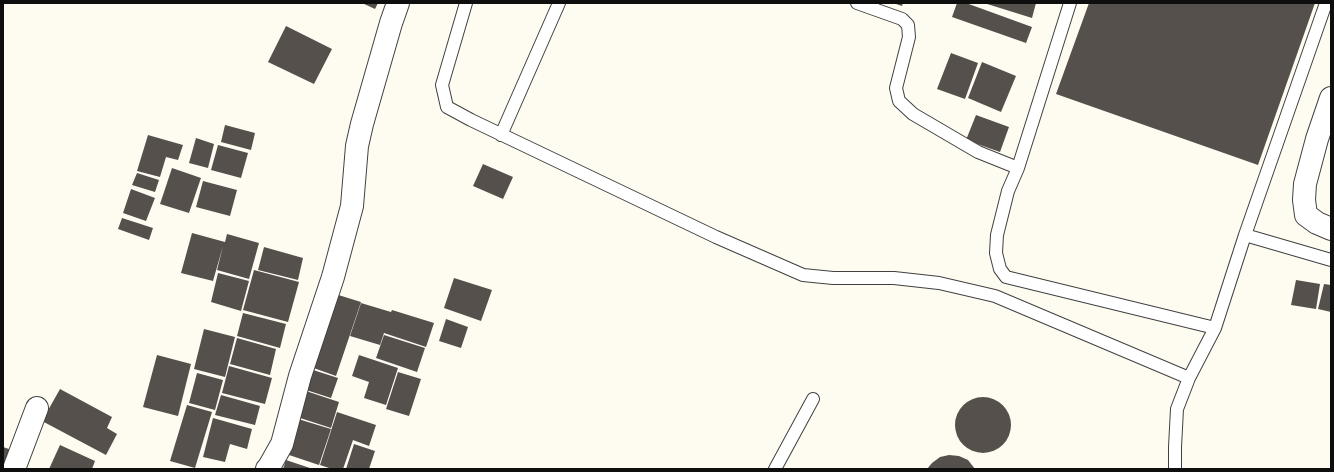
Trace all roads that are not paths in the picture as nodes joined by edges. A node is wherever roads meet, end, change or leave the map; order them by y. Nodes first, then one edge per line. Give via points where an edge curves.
1 (398, 3) edge
2 (466, 3) edge
3 (559, 3) edge
4 (857, 3) edge
5 (1070, 3) edge
6 (1326, 3) edge
7 (1331, 98) edge
8 (502, 134) junction
9 (1018, 168) junction
10 (1331, 230) edge
11 (1245, 236) junction
12 (1331, 260) edge
13 (1215, 328) junction
14 (1189, 378) junction
15 (813, 399) dead end
16 (37, 408) dead end
17 (14, 469) edge
18 (267, 469) edge
19 (775, 469) edge
20 (1175, 469) edge

1 - 18 street via 362,124 357,146 352,206 333,277 300,376 282,444
2 - 8 lane via 442,86 447,107
3 - 8 lane
4 - 9 lane via 902,19 908,24 909,37 896,88 899,101 913,114 978,152
5 - 9 lane
6 - 11 lane
7 - 10 street via 1305,184 1304,200 1306,215
8 - 14 lane via 803,275 833,278 894,278 940,284 995,296
9 - 13 lane via 1008,191 997,235 996,253 1000,269 1006,278
11 - 12 lane
11 - 13 lane
13 - 14 lane
14 - 20 lane via 1177,408
15 - 19 lane
16 - 17 street

